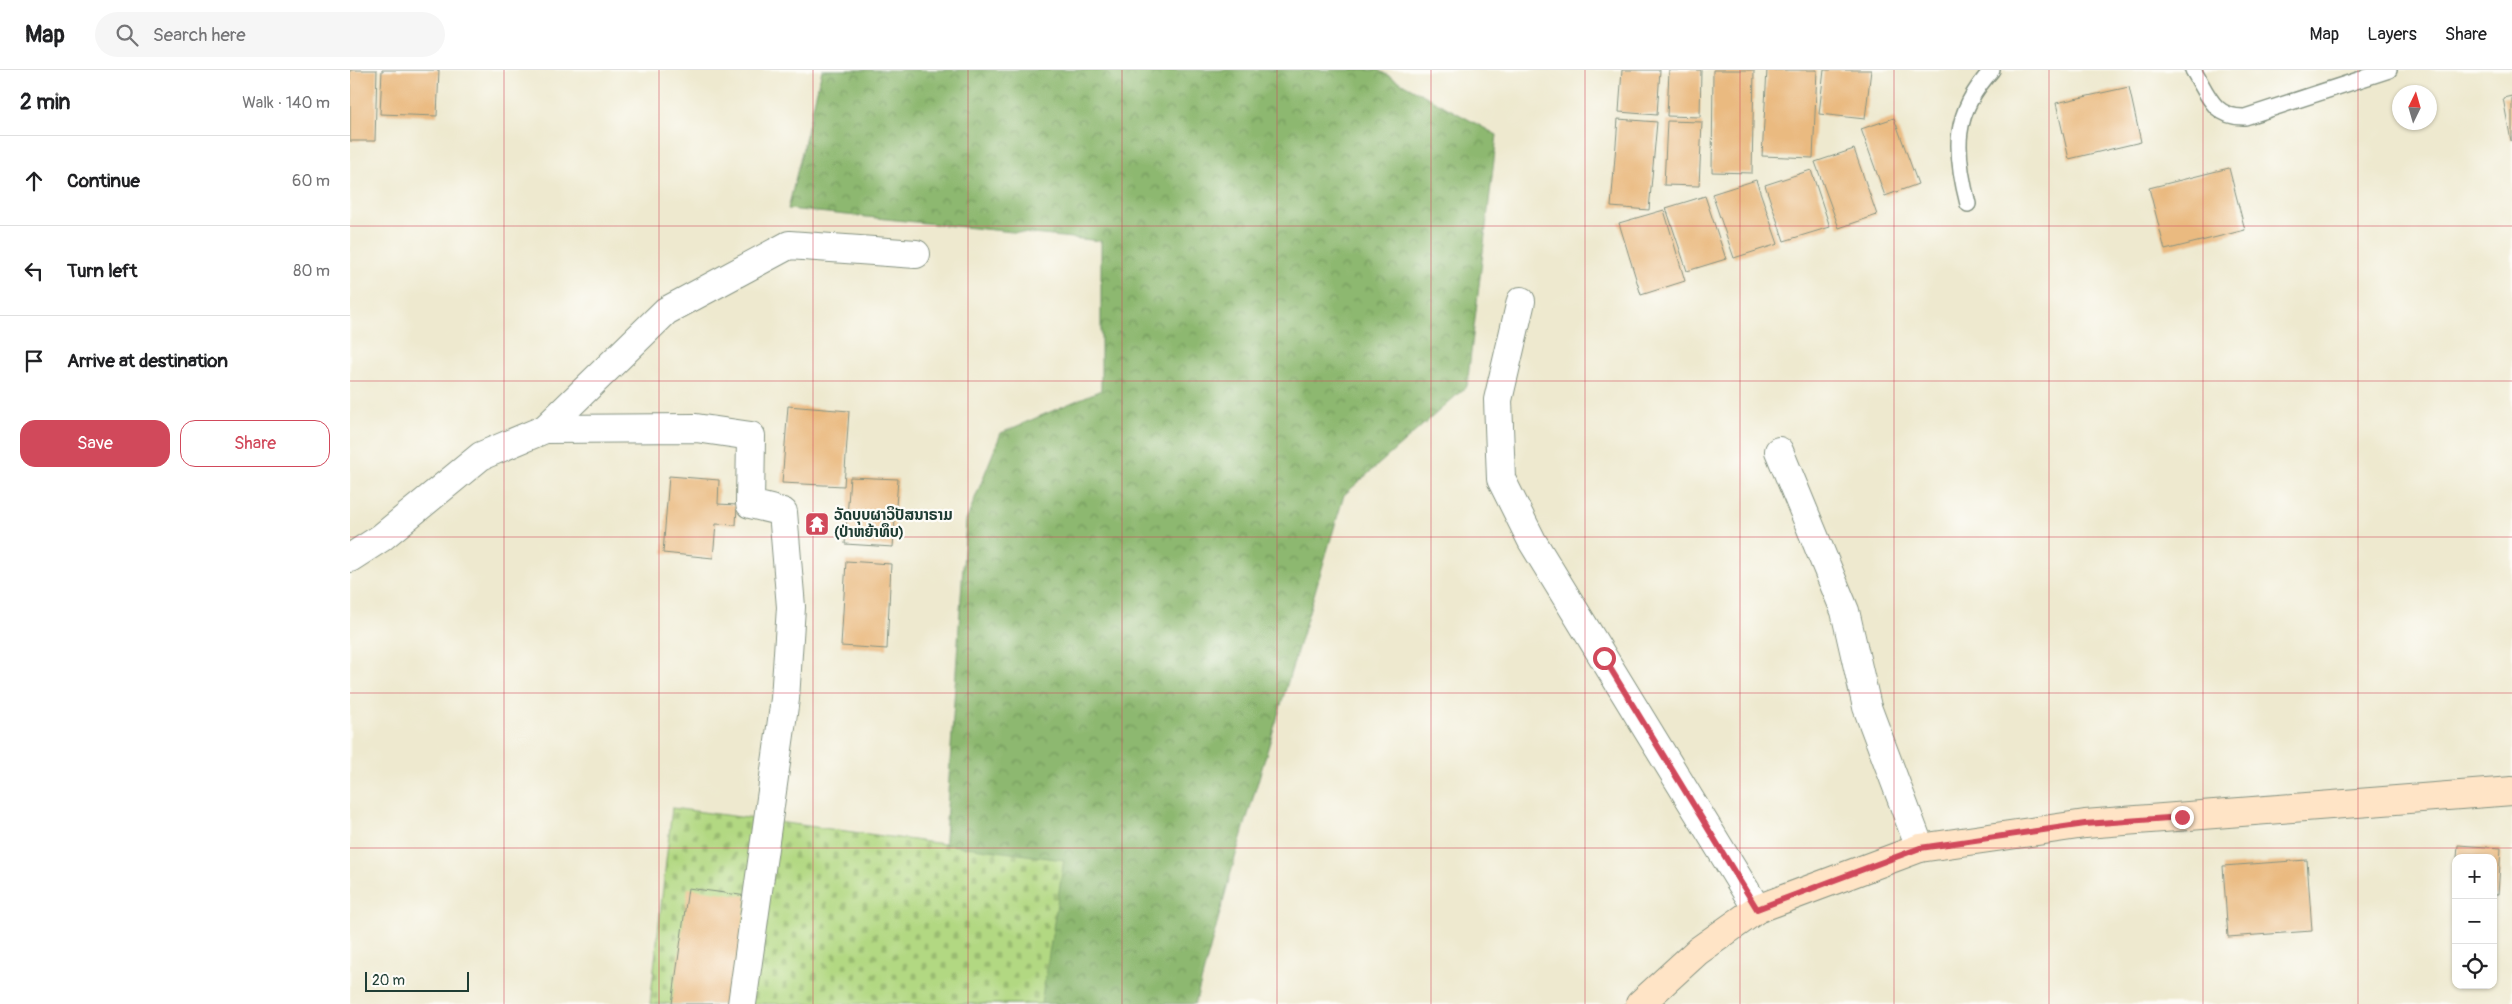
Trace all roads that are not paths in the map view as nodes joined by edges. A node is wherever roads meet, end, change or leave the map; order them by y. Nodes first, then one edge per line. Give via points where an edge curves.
1 (1992, 70) edge
2 (2193, 70) edge
3 (2389, 70) edge
4 (1968, 204) dead end
5 (916, 254) dead end
6 (1521, 301) dead end
7 (545, 429) junction
8 (1778, 451) dead end
9 (350, 558) edge
10 (2512, 791) edge
11 (1920, 848) junction
12 (1757, 909) junction
13 (742, 1004) edge
14 (1640, 1004) edge

1 - 4 lane via 1978,85 1962,115 1958,148
2 - 3 lane via 2218,110 2230,117 2245,117
5 - 7 street via 790,245 666,312
6 - 12 street via 1498,400 1501,480 1532,541
7 - 9 street via 481,456 381,538
7 - 13 street via 696,428 751,436 750,504 783,512 791,607 785,699
8 - 11 street via 1844,611 1867,707
10 - 11 main road via 2085,824
11 - 12 main road
12 - 14 main road via 1698,950

